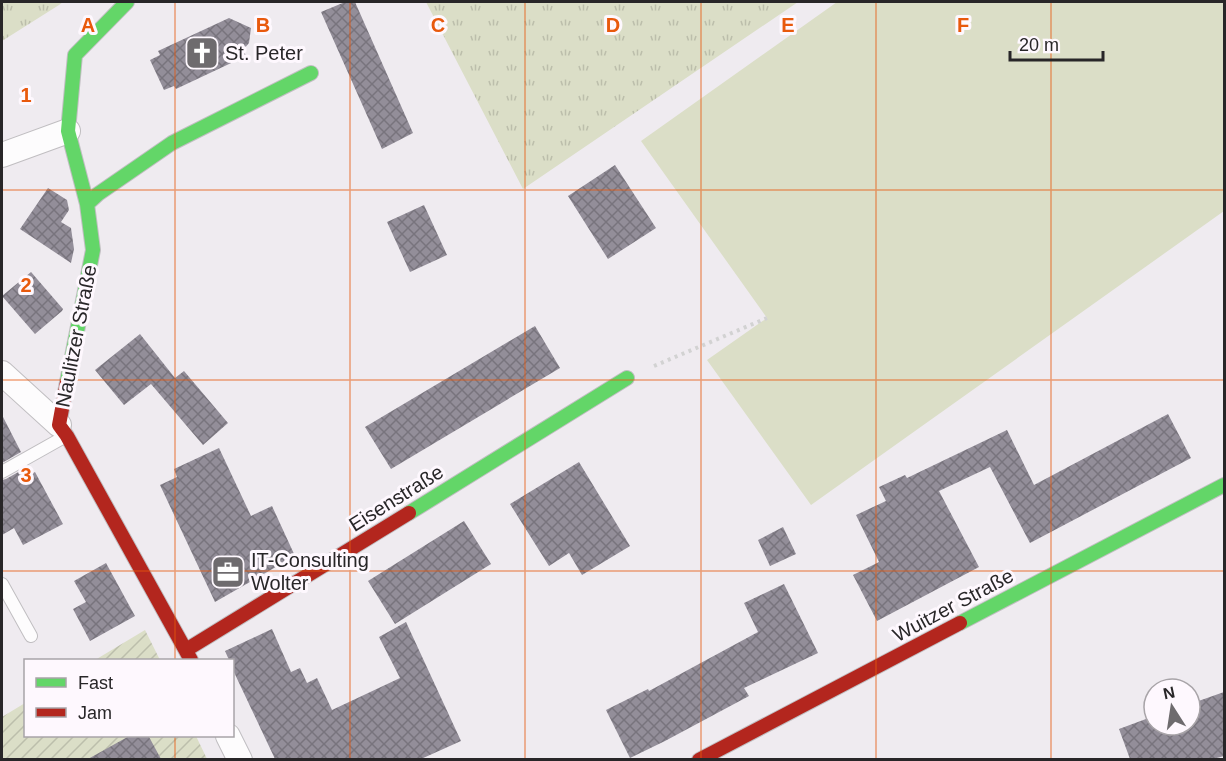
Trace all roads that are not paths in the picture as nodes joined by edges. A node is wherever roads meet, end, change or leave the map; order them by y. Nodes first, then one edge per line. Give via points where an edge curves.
1 (127, 2) edge
2 (312, 73) dead end
3 (68, 131) junction
4 (2, 155) edge
5 (87, 204) junction
6 (2, 373) edge
7 (627, 378) road end
8 (63, 430) junction
9 (2, 472) edge
10 (1224, 485) edge
11 (2, 584) edge
12 (31, 636) dead end
13 (188, 655) edge
14 (229, 737) edge
15 (240, 759) edge
16 (699, 759) edge

1 - 3 street, Naulitzer Straße via 75,55
2 - 5 street via 172,143
3 - 4 street
3 - 5 street, Naulitzer Straße
5 - 8 street, Naulitzer Straße via 93,250
6 - 8 street
7 - 13 street, Eisenstraße
8 - 9 lane
8 - 13 street, Naulitzer Straße
10 - 16 street, Wuitzer Straße
11 - 12 lane
14 - 15 street

